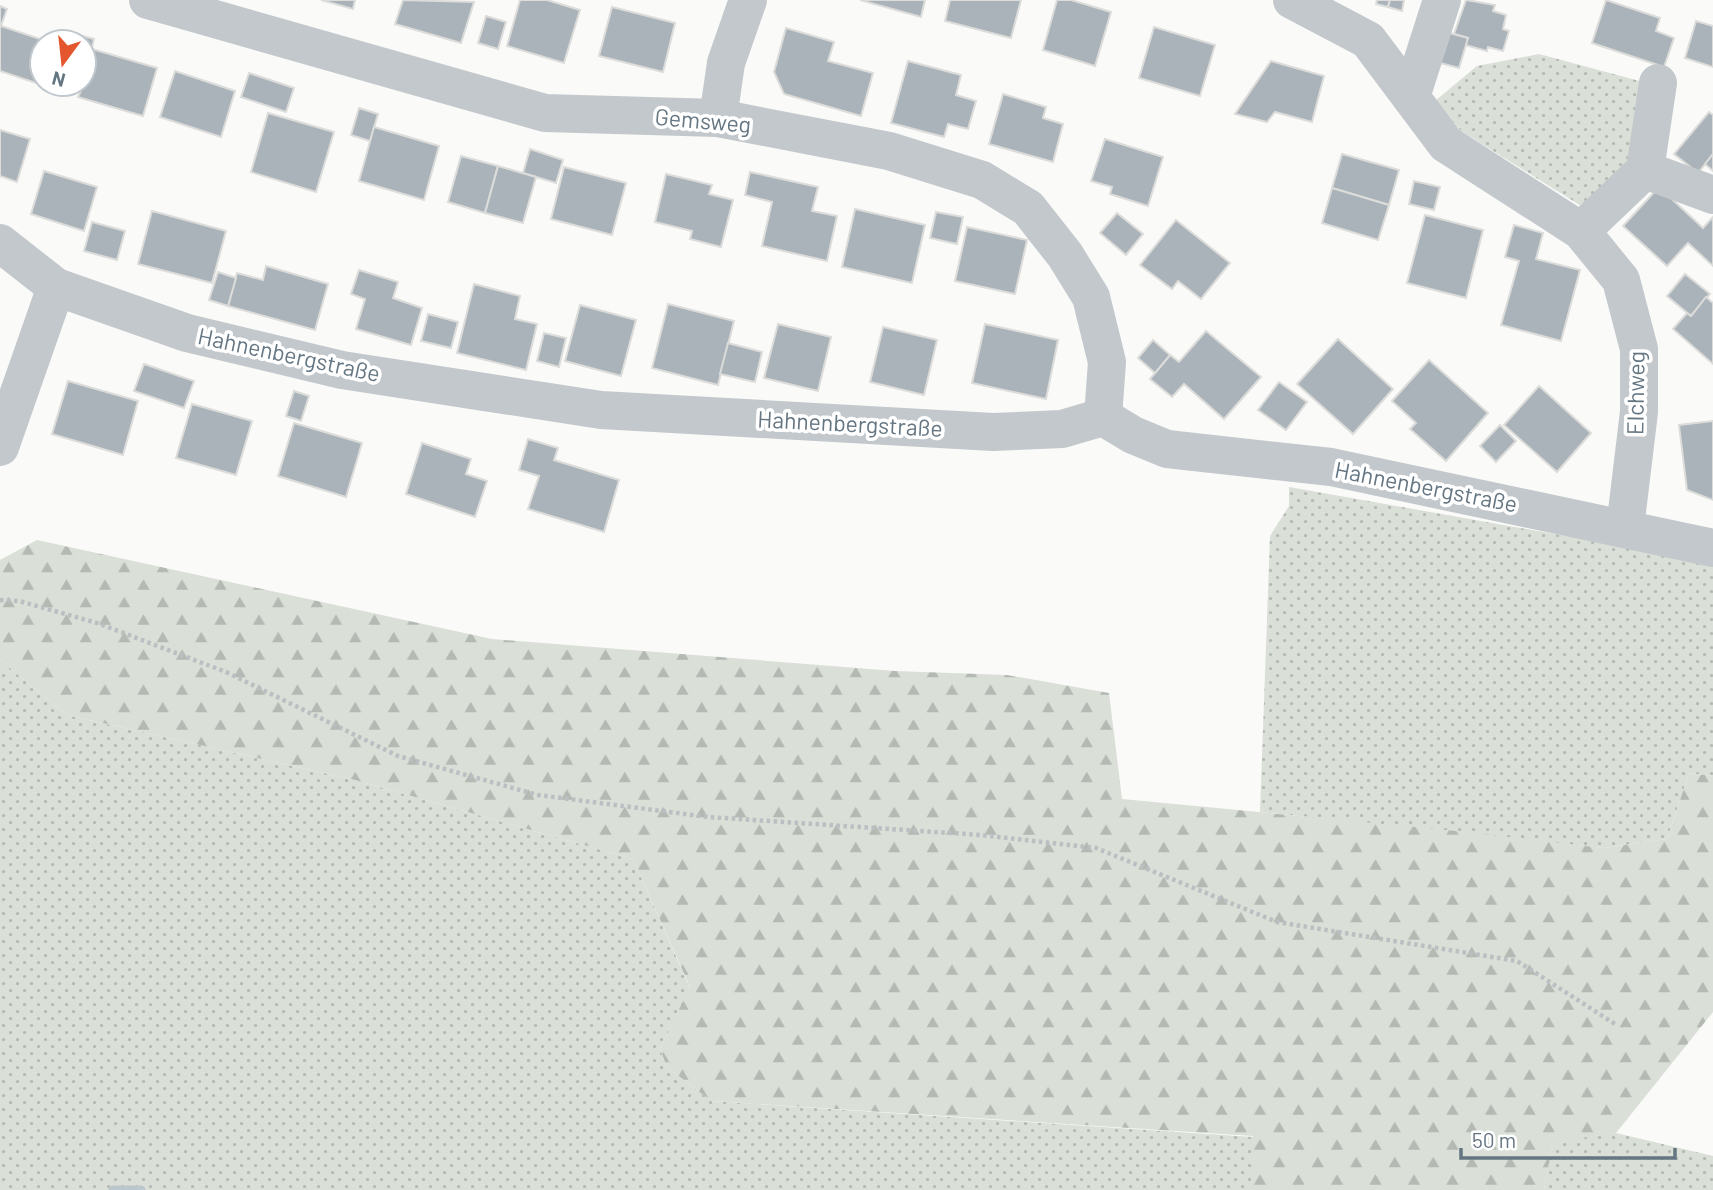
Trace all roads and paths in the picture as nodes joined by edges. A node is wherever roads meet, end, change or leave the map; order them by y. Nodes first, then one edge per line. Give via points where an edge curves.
1 (148, 0) edge
2 (748, 0) edge
3 (1292, 0) edge
4 (1442, 0) edge
5 (1658, 83) dead end
6 (1411, 97) junction
7 (718, 118) junction
8 (1645, 170) junction
9 (1713, 195) edge
10 (1580, 231) junction
11 (0, 243) edge
12 (56, 287) junction
13 (1103, 417) junction
14 (0, 447) edge
15 (1625, 528) junction
16 (1713, 548) edge
17 (0, 600) edge
18 (1615, 1024) dead end

1 - 7 street, Gemsweg via 545,113
2 - 7 street via 726,63
3 - 6 street, Elchweg via 1368,40
4 - 6 street
5 - 8 street
6 - 10 street, Elchweg via 1446,144
7 - 13 street, Gemsweg via 889,151 982,180 1028,208 1091,297 1107,362
8 - 9 street
8 - 10 street
10 - 15 street, Elchweg via 1622,280 1639,349 1639,412
11 - 12 street, Hahnenbergstraße
12 - 13 street, Hahnenbergstraße via 187,333 342,370 601,410 993,432 1062,429
12 - 14 street
13 - 15 street, Hahnenbergstraße via 1167,449 1331,467
15 - 16 street, Hahnenbergstraße
17 - 18 path via 97,623 226,672 398,756 538,795 708,817 981,835 1096,848 1277,922 1517,961

